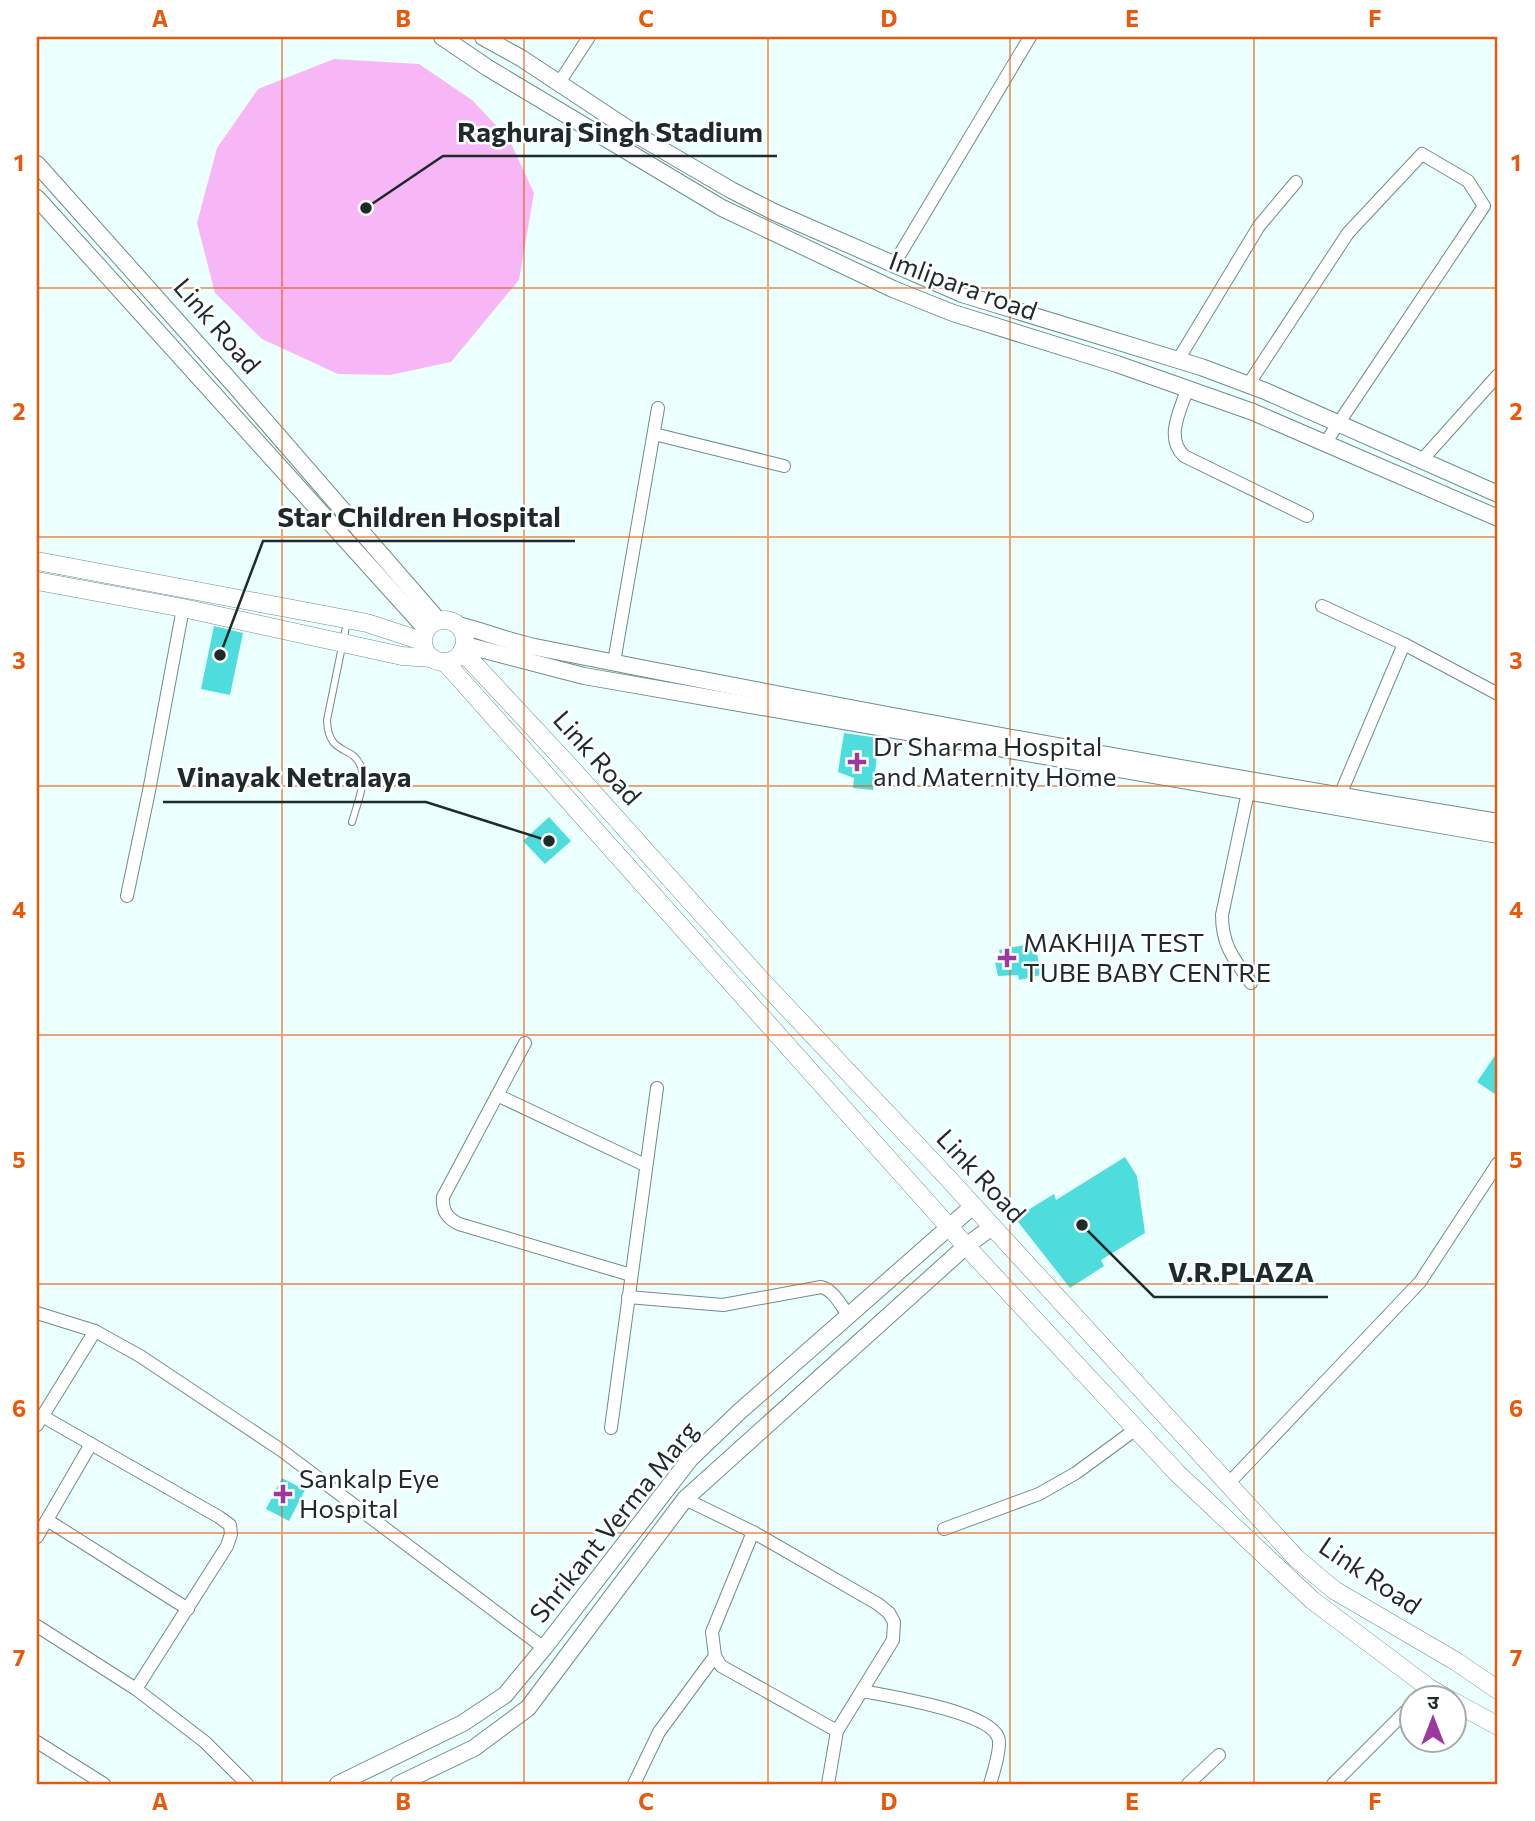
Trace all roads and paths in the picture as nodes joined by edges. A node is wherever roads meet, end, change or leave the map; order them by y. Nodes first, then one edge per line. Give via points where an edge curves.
1 (443, 37) edge
2 (484, 37) edge
3 (589, 37) edge
4 (1030, 37) edge
5 (559, 83) junction
6 (37, 164) edge
7 (1296, 182) dead end
8 (37, 198) edge
9 (894, 264) junction
10 (1178, 360) junction
11 (1498, 375) edge
12 (1248, 384) junction
13 (1187, 390) junction
14 (658, 408) dead end
15 (1340, 424) junction
16 (653, 434) junction
17 (1326, 442) junction
18 (1422, 460) junction
19 (784, 466) dead end
20 (1498, 494) edge
21 (1307, 516) dead end
22 (1498, 518) edge
23 (37, 561) edge
24 (37, 581) edge
25 (1322, 606) dead end
26 (183, 608) junction
27 (348, 619) junction
28 (458, 625) junction
29 (429, 630) junction
30 (344, 643) junction
31 (1404, 644) junction
32 (463, 648) junction
33 (438, 660) junction
34 (614, 662) junction
35 (1498, 694) edge
36 (1248, 792) junction
37 (1340, 795) junction
38 (352, 822) dead end
39 (1498, 822) edge
40 (1498, 835) edge
41 (127, 896) dead end
42 (1251, 983) dead end
43 (525, 1043) dead end
44 (657, 1088) dead end
45 (497, 1095) junction
46 (1498, 1163) edge
47 (645, 1165) junction
48 (973, 1206) junction
49 (992, 1227) junction
50 (950, 1228) junction
51 (966, 1246) junction
52 (631, 1275) junction
53 (628, 1297) junction
54 (37, 1313) edge
55 (849, 1316) junction
56 (95, 1331) junction
57 (39, 1421) edge
58 (611, 1427) dead end
59 (1136, 1429) junction
60 (91, 1444) junction
61 (1228, 1484) junction
62 (685, 1499) junction
63 (47, 1520) junction
64 (944, 1529) dead end
65 (753, 1532) junction
66 (37, 1537) edge
67 (188, 1609) junction
68 (37, 1626) edge
69 (544, 1648) junction
70 (715, 1656) junction
71 (1414, 1685) edge
72 (1497, 1688) edge
73 (136, 1689) junction
74 (862, 1691) junction
75 (1468, 1710) edge
76 (1398, 1718) edge
77 (1498, 1726) edge
78 (837, 1731) junction
79 (37, 1742) edge
80 (1219, 1755) dead end
81 (1335, 1783) edge
82 (104, 1784) edge
83 (247, 1784) edge
84 (338, 1784) edge
85 (399, 1784) edge
86 (634, 1784) edge
87 (828, 1784) edge
88 (990, 1784) edge
89 (1189, 1784) edge

1 - 13 street, Imlipara road via 722,208 764,229 953,313
2 - 5 street, Imlipara road
3 - 5 street
4 - 9 street
5 - 9 street, Imlipara road via 731,190
6 - 29 street, Link Road via 226,376
7 - 10 street via 1259,226
8 - 29 street, Link Road
9 - 10 street, Imlipara road via 962,294
10 - 12 street, Imlipara road
11 - 18 street
12 - 15 street, Imlipara road
12 - 15 street via 1348,233 1422,154 1468,181 1484,206
13 - 17 street, Imlipara road
13 - 21 street via 1174,432 1179,451
14 - 16 street
15 - 17 street
15 - 18 street, Imlipara road
16 - 19 street
16 - 34 street
17 - 22 street, Imlipara road
18 - 20 street, Imlipara road
23 - 27 main road
24 - 26 main road
25 - 31 street
26 - 30 main road
26 - 41 street
27 - 29 main road
27 - 30 lane
28 - 29 main road via 452,621
28 - 32 main road via 463,631
28 - 34 street via 530,646
29 - 33 main road via 426,654
30 - 33 main road
30 - 38 lane via 327,734 361,765
31 - 35 street
31 - 37 street
32 - 33 main road via 458,657
32 - 36 street via 584,676
32 - 48 main road, Link Road via 763,982
33 - 50 main road, Link Road
34 - 37 street
36 - 40 street
36 - 42 street via 1222,931 1224,942
37 - 39 street
43 - 45 street
44 - 47 street
45 - 47 street
45 - 52 street via 443,1197 450,1220
46 - 61 street via 1420,1282
47 - 52 street
48 - 49 main road, Link Road
48 - 50 street, Shrikant Verma Marg
49 - 51 street, Shrikant Verma Marg
49 - 61 main road, Link Road
50 - 51 main road, Link Road
50 - 55 street, Shrikant Verma Marg
51 - 59 main road, Link Road
51 - 62 street, Shrikant Verma Marg
52 - 53 street
53 - 55 street via 723,1305 821,1287 832,1293
53 - 58 street
54 - 56 street
55 - 69 street, Shrikant Verma Marg via 690,1459
56 - 57 street
56 - 69 street via 281,1450
57 - 60 street
59 - 64 street via 1039,1494
59 - 71 main road, Link Road via 1312,1600
60 - 63 street
60 - 67 street via 230,1525 227,1546
61 - 72 main road, Link Road via 1296,1558 1334,1590
62 - 65 street
62 - 85 street, Shrikant Verma Marg via 528,1708 474,1748
63 - 66 street
63 - 67 street
65 - 70 street via 712,1632
65 - 74 street via 889,1613 894,1622 892,1640
67 - 73 street
68 - 73 street
69 - 84 street, Shrikant Verma Marg via 505,1695 463,1723
70 - 78 street via 721,1666
70 - 86 street via 659,1732
73 - 83 street via 205,1742
74 - 78 street
74 - 88 street via 943,1707 993,1730 999,1742
75 - 77 main road
76 - 81 street
78 - 87 street
79 - 82 street
80 - 89 street

